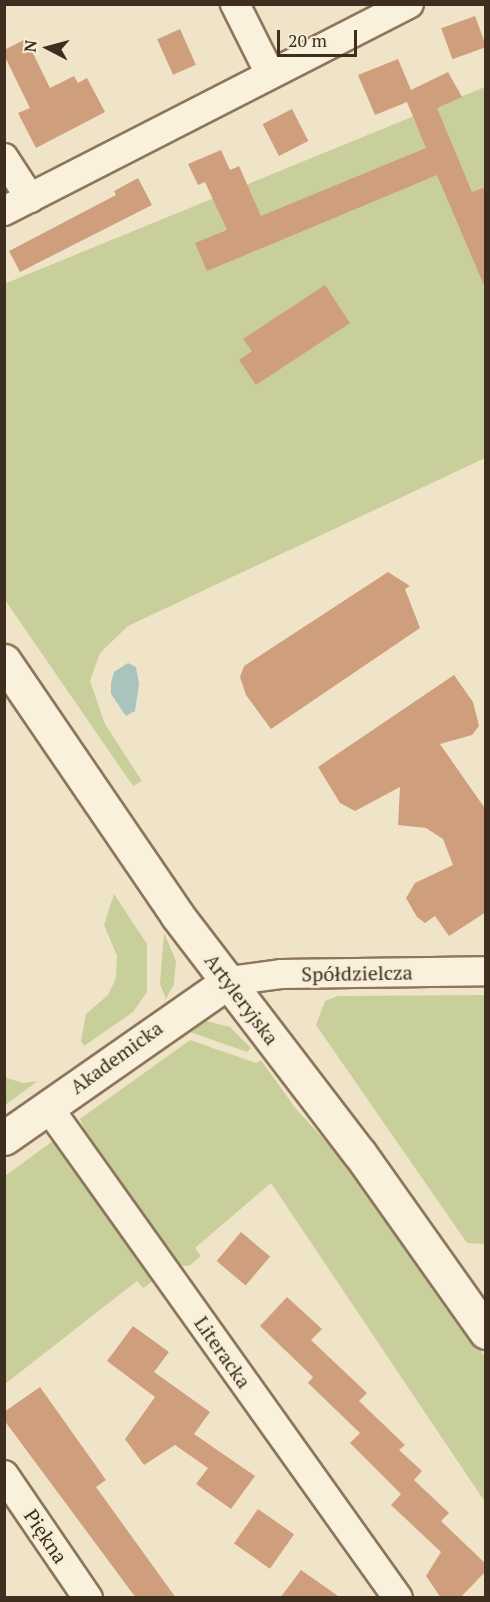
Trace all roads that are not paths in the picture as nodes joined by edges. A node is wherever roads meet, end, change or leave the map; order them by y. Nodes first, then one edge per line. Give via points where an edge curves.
1 (235, 4) edge
2 (409, 4) edge
3 (270, 74) junction
4 (4, 158) edge
5 (30, 198) junction
6 (4, 211) edge
7 (4, 661) edge
8 (486, 971) edge
9 (229, 981) junction
10 (48, 1107) junction
11 (4, 1138) edge
12 (486, 1332) edge
13 (4, 1475) edge
14 (88, 1598) edge
15 (398, 1598) edge

1 - 3 street
2 - 3 street
3 - 5 street
4 - 5 street
5 - 6 street
7 - 9 street, Artyleryjska via 177,915
8 - 9 street, Spółdzielcza via 281,974
9 - 10 street, Akademicka
9 - 12 street, Artyleryjska
10 - 11 street, Akademicka
10 - 15 street, Literacka
13 - 14 street, Piękna

